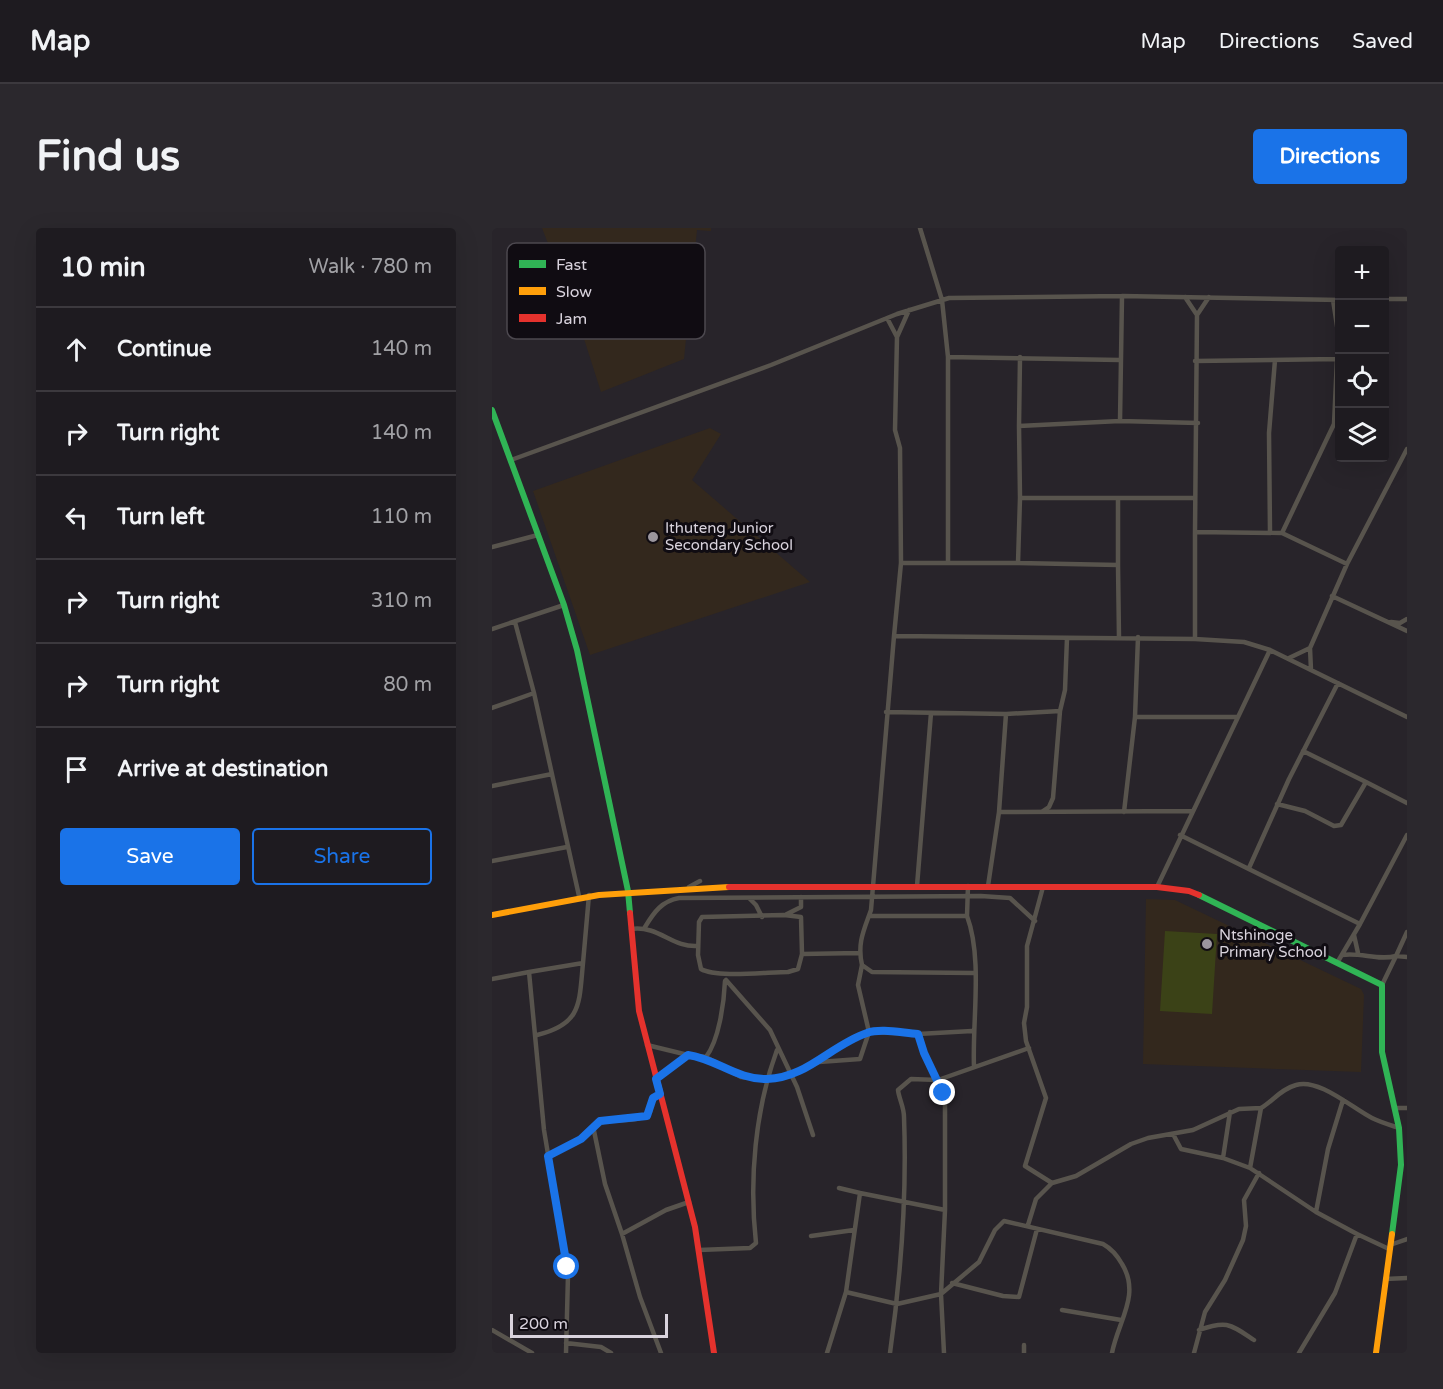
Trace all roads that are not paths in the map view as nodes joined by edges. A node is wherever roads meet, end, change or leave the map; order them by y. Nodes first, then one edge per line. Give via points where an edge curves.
1 (920, 228) edge
2 (1122, 296) junction
3 (1185, 297) junction
4 (1209, 297) junction
5 (1389, 299) edge
6 (1407, 299) edge
7 (942, 300) junction
8 (1333, 300) joint
9 (909, 310) junction
10 (1197, 315) junction
11 (888, 318) junction
12 (897, 337) junction
13 (1338, 354) edge
14 (948, 357) junction
15 (1020, 357) junction
16 (1335, 359) edge
17 (1119, 360) junction
18 (1275, 360) junction
19 (1195, 361) junction
20 (1335, 402) edge
21 (492, 410) edge
22 (494, 418) edge
23 (1120, 421) junction
24 (1198, 423) junction
25 (1019, 426) junction
26 (1407, 449) edge
27 (511, 460) junction
28 (1020, 498) junction
29 (1118, 498) junction
30 (1194, 498) junction
31 (1195, 532) junction
32 (1270, 532) junction
33 (1282, 533) junction
34 (538, 535) junction
35 (492, 547) edge
36 (901, 563) junction
37 (948, 563) junction
38 (1018, 563) junction
39 (1347, 564) junction
40 (1118, 565) junction
41 (1332, 596) junction
42 (564, 605) junction
43 (1407, 619) edge
44 (1385, 621) junction
45 (515, 622) junction
46 (492, 629) edge
47 (1407, 631) edge
48 (894, 636) junction
49 (1067, 638) junction
50 (1119, 638) junction
51 (1138, 638) junction
52 (1195, 639) junction
53 (1310, 648) junction
54 (1270, 650) junction
55 (1289, 658) junction
56 (1311, 670) junction
57 (1338, 683) junction
58 (534, 693) junction
59 (492, 708) edge
60 (1060, 711) junction
61 (886, 712) junction
62 (931, 713) junction
63 (1006, 714) junction
64 (1135, 717) junction
65 (1237, 717) junction
66 (1407, 717) edge
67 (1303, 751) junction
68 (552, 774) junction
69 (1366, 782) junction
70 (492, 786) edge
71 (1407, 803) edge
72 (1277, 804) junction
73 (1192, 811) junction
74 (999, 812) junction
75 (1042, 812) junction
76 (1124, 813) junction
77 (1180, 835) junction
78 (1407, 835) edge
79 (567, 847) junction
80 (492, 861) edge
81 (1249, 868) junction
82 (700, 881) dead end
83 (871, 885) junction
84 (917, 886) junction
85 (968, 886) junction
86 (988, 886) junction
87 (1043, 887) junction
88 (1157, 887) junction
89 (687, 888) junction
90 (628, 891) junction
91 (589, 895) junction
92 (579, 896) junction
93 (801, 897) junction
94 (872, 897) junction
95 (968, 897) junction
96 (748, 898) junction
97 (801, 907) junction
98 (492, 915) edge
99 (784, 915) junction
100 (869, 916) junction
101 (967, 916) junction
102 (762, 917) junction
103 (801, 917) junction
104 (1035, 921) junction
105 (1360, 924) junction
106 (645, 927) junction
107 (631, 928) junction
108 (1407, 933) edge
109 (1354, 935) junction
110 (698, 946) junction
111 (859, 953) junction
112 (1358, 953) junction
113 (802, 954) junction
114 (1342, 955) junction
115 (1396, 956) junction
116 (1407, 957) edge
117 (583, 963) junction
118 (1337, 964) junction
119 (862, 965) junction
120 (529, 972) junction
121 (725, 972) junction
122 (974, 973) junction
123 (492, 979) edge
124 (726, 980) junction
125 (1382, 985) junction
126 (972, 1031) junction
127 (869, 1032) junction
128 (918, 1034) junction
129 (537, 1035) junction
130 (647, 1045) junction
131 (1029, 1048) junction
132 (777, 1050) junction
133 (688, 1055) junction
134 (706, 1058) junction
135 (819, 1062) junction
136 (974, 1067) junction
137 (792, 1075) junction
138 (656, 1079) junction
139 (767, 1079) junction
140 (938, 1080) junction
141 (660, 1094) junction
142 (1343, 1100) junction
143 (1261, 1108) junction
144 (1394, 1108) junction
145 (1407, 1108) edge
146 (1230, 1112) junction
147 (593, 1126) junction
148 (1399, 1128) junction
149 (1173, 1134) junction
150 (813, 1135) dead end
151 (548, 1156) junction
152 (1223, 1158) junction
153 (1250, 1168) junction
154 (1259, 1173) junction
155 (1052, 1183) junction
156 (839, 1188) dead end
157 (860, 1193) junction
158 (904, 1200) junction
159 (689, 1202) junction
160 (945, 1210) junction
161 (1316, 1212) junction
162 (1028, 1225) junction
163 (1037, 1228) junction
164 (854, 1230) junction
165 (622, 1234) junction
166 (1357, 1234) junction
167 (811, 1236) dead end
168 (1407, 1239) edge
169 (1390, 1247) junction
170 (699, 1250) junction
171 (1407, 1278) edge
172 (1385, 1279) junction
173 (951, 1283) junction
174 (846, 1292) junction
175 (941, 1294) junction
176 (897, 1304) junction
177 (1062, 1310) dead end
178 (1121, 1320) junction
179 (492, 1330) edge
180 (1199, 1330) junction
181 (1254, 1340) dead end
182 (566, 1343) junction
183 (1024, 1345) dead end
184 (532, 1353) edge
185 (566, 1353) edge
186 (611, 1353) edge
187 (661, 1353) edge
188 (714, 1353) edge
189 (827, 1353) edge
190 (890, 1353) edge
191 (944, 1353) edge
192 (1024, 1353) edge
193 (1112, 1353) edge
194 (1194, 1353) edge
195 (1299, 1353) edge
196 (1376, 1353) edge

1 - 7 street
2 - 3 street
2 - 7 street
2 - 17 street
3 - 4 street
3 - 10 street
4 - 8 street
4 - 10 street
5 - 6 street
7 - 9 street
7 - 14 street
8 - 13 street
9 - 11 street
9 - 12 street
10 - 19 street
11 - 12 street
11 - 27 street
12 - 36 street via 895,430 900,448
14 - 15 street
14 - 37 street
15 - 17 street
15 - 25 street
16 - 18 street
17 - 23 street
18 - 19 street
18 - 32 street via 1269,450
19 - 24 street
20 - 33 street via 1334,424
21 - 22 street
22 - 27 street
23 - 24 street
23 - 25 street
24 - 30 street
25 - 28 street
26 - 39 street
27 - 34 street
28 - 29 street
28 - 38 street
29 - 30 street
29 - 40 street
30 - 31 street
31 - 32 street
31 - 52 street
32 - 33 street
33 - 39 street
34 - 35 street
34 - 42 street
36 - 37 street
36 - 48 street
37 - 38 street
38 - 40 street
39 - 41 street
40 - 50 street
41 - 44 street
41 - 53 street
42 - 45 street
42 - 90 street via 578,650
43 - 44 street via 1400,623
44 - 47 street
45 - 46 street
45 - 58 street
48 - 49 street
48 - 61 street
49 - 50 street
49 - 60 street
50 - 51 street
51 - 52 street
51 - 64 street
52 - 54 street via 1244,642
53 - 55 street
53 - 56 street
54 - 55 street
54 - 65 street
55 - 56 street
56 - 57 street
57 - 66 street
57 - 67 street
58 - 59 street
58 - 68 street
60 - 63 street
60 - 75 street via 1053,798
61 - 62 street
61 - 83 street
62 - 63 street
62 - 84 street
63 - 74 street
64 - 65 street
64 - 76 street
65 - 73 street
67 - 69 street
67 - 72 street
68 - 70 street
68 - 79 street
69 - 71 street
69 - 72 street via 1341,825 1334,826 1305,811
72 - 81 street
73 - 76 street
73 - 77 street
74 - 75 street
74 - 86 street
75 - 76 street
77 - 81 street
77 - 88 street
78 - 105 street
79 - 80 street
79 - 92 street
81 - 105 street
82 - 89 street
83 - 84 street
83 - 89 street
83 - 94 street
84 - 85 street
85 - 86 street
85 - 95 street
86 - 87 street
87 - 88 street
87 - 104 street
88 - 118 street via 1189,891
89 - 90 street
90 - 91 street
90 - 107 street
91 - 92 street
91 - 117 street
92 - 98 street
93 - 94 street
93 - 96 street
93 - 97 street
94 - 95 street
94 - 100 street
95 - 101 street
95 - 104 street via 1010,898
96 - 102 street
96 - 106 street via 668,900 652,914
97 - 99 street
97 - 103 street
99 - 102 street
99 - 103 street
100 - 101 street
100 - 111 street via 861,933
101 - 122 street
102 - 110 street via 702,917
103 - 113 street
104 - 131 street via 1025,968 1025,1033
105 - 109 street
106 - 107 street
106 - 110 street via 685,945
107 - 130 street via 636,994
108 - 115 street
109 - 112 street
109 - 114 street
110 - 121 street via 700,969
111 - 113 street
111 - 119 street
112 - 114 street
112 - 115 street via 1385,959
113 - 121 street via 798,969 788,972
114 - 118 street
115 - 116 street
115 - 125 street
117 - 120 street
117 - 129 street via 579,1003 573,1017 555,1031
118 - 125 street
119 - 122 street via 872,972
119 - 127 street via 858,985
120 - 123 street
120 - 129 street
121 - 124 street
122 - 126 street
124 - 132 street via 770,1030
124 - 134 street via 723,1008
125 - 144 street via 1382,1052
126 - 128 street
126 - 136 street
127 - 128 street
127 - 135 street via 839,1046
127 - 135 street via 860,1059
128 - 140 street
129 - 151 street
130 - 133 street
130 - 138 street
131 - 136 street
131 - 155 street via 1046,1098 1025,1166
132 - 137 street
132 - 139 street
133 - 134 street
133 - 138 street
134 - 139 street via 741,1077
135 - 137 street
136 - 140 street
137 - 139 street
137 - 150 street
138 - 141 street
139 - 170 street via 752,1194 756,1243 750,1248
140 - 158 street via 911,1079 898,1090 904,1114
140 - 160 street via 945,1104
141 - 147 street via 653,1098 650,1113 642,1118 608,1120
141 - 159 street
142 - 143 street via 1303,1083 1287,1088
142 - 148 street via 1374,1119
142 - 161 street via 1328,1149
143 - 146 street
143 - 153 street
144 - 145 street
144 - 148 street
146 - 149 street via 1193,1130
146 - 152 street
147 - 151 street via 581,1139
147 - 165 street via 605,1184
148 - 169 street via 1401,1165
149 - 152 street via 1186,1152
149 - 155 street via 1131,1144 1076,1176
151 - 182 street via 568,1275
152 - 153 street
153 - 154 street
154 - 161 street
154 - 180 street via 1244,1200 1243,1240
155 - 162 street via 1036,1199
156 - 157 street
157 - 158 street
157 - 164 street
158 - 160 street
158 - 176 street
159 - 165 street
159 - 170 street
160 - 175 street
161 - 166 street
162 - 163 street
162 - 173 street via 1004,1221 999,1224 979,1262
163 - 173 street via 1019,1297
163 - 178 street via 1112,1249 1132,1285
164 - 167 street
164 - 174 street
165 - 187 street
166 - 169 street
166 - 195 street via 1335,1293
168 - 169 street
169 - 172 street
170 - 188 street
171 - 172 street
172 - 196 street
173 - 175 street
174 - 176 street
174 - 189 street
175 - 176 street
175 - 191 street
176 - 190 street
177 - 178 street
178 - 193 street
179 - 184 street
180 - 181 street via 1221,1322
180 - 194 street
182 - 185 street
182 - 186 street via 601,1347
183 - 192 street

